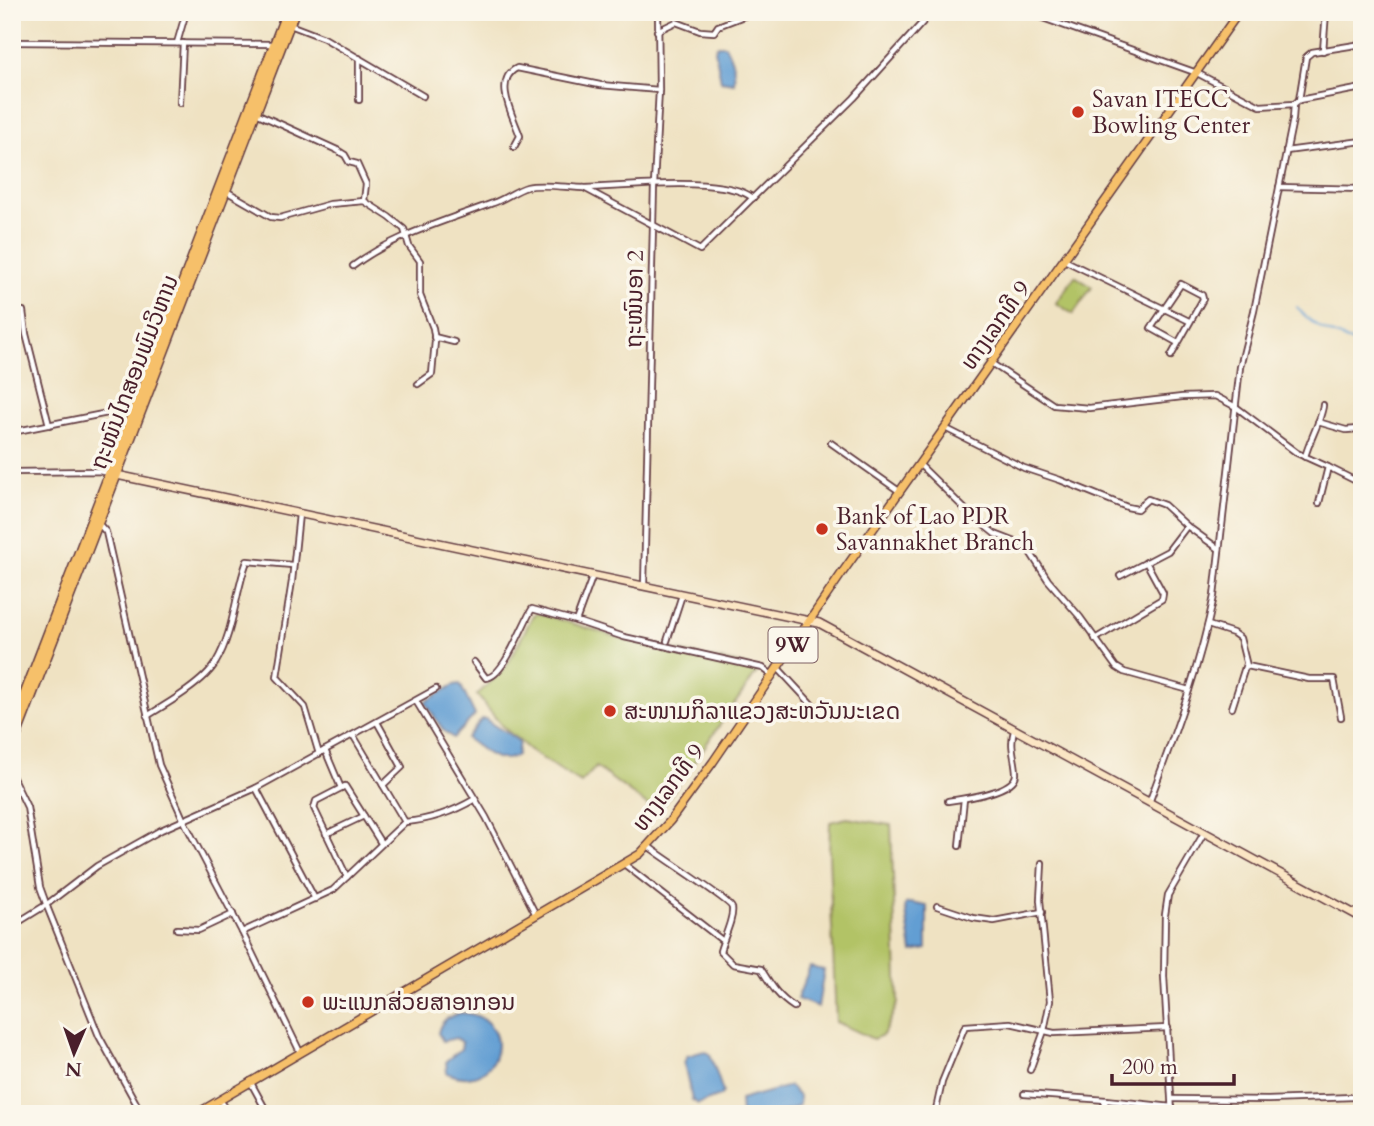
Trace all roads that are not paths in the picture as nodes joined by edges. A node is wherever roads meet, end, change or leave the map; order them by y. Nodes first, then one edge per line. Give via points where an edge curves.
1 (186, 12) edge
2 (287, 12) edge
3 (294, 12) edge
4 (658, 12) edge
5 (754, 12) edge
6 (932, 12) edge
7 (1026, 12) edge
8 (1239, 12) edge
9 (1326, 12) edge
10 (289, 24) junction
11 (657, 31) junction
12 (12, 42) edge
13 (180, 43) junction
14 (1362, 44) edge
15 (277, 46) junction
16 (1323, 51) junction
17 (359, 57) junction
18 (1196, 72) junction
19 (1362, 88) edge
20 (659, 90) junction
21 (423, 96) dead end
22 (359, 100) dead end
23 (1299, 100) junction
24 (180, 103) dead end
25 (1294, 104) junction
26 (255, 113) junction
27 (1362, 141) edge
28 (514, 147) dead end
29 (1286, 151) junction
30 (654, 185) junction
31 (1279, 187) junction
32 (584, 188) junction
33 (1362, 189) edge
34 (225, 191) junction
35 (753, 198) junction
36 (365, 201) junction
37 (653, 226) junction
38 (405, 235) junction
39 (1064, 260) junction
40 (353, 266) dead end
41 (1165, 309) junction
42 (12, 312) edge
43 (1190, 321) junction
44 (434, 337) junction
45 (454, 342) dead end
46 (1178, 343) junction
47 (1171, 356) dead end
48 (991, 363) junction
49 (418, 384) dead end
50 (1323, 405) dead end
51 (1236, 407) junction
52 (134, 408) junction
53 (1318, 422) junction
54 (49, 425) junction
55 (945, 428) junction
56 (1359, 429) dead end
57 (12, 432) edge
58 (831, 443) dead end
59 (1305, 457) junction
60 (919, 464) junction
61 (1328, 467) junction
62 (12, 472) edge
63 (112, 474) junction
64 (1362, 484) edge
65 (900, 492) junction
66 (1319, 503) dead end
67 (299, 514) junction
68 (97, 523) junction
69 (1187, 526) junction
70 (1219, 549) junction
71 (1146, 562) junction
72 (292, 565) junction
73 (593, 575) junction
74 (1120, 576) dead end
75 (645, 586) junction
76 (682, 594) junction
77 (576, 621) junction
78 (809, 621) junction
79 (1208, 625) junction
80 (1095, 639) junction
81 (667, 641) dead end
82 (474, 662) dead end
83 (1246, 664) junction
84 (777, 667) junction
85 (772, 675) junction
86 (436, 689) dead end
87 (1189, 691) junction
88 (416, 701) junction
89 (1232, 708) dead end
90 (816, 709) dead end
91 (146, 716) junction
92 (1341, 717) dead end
93 (377, 722) junction
94 (12, 728) edge
95 (1014, 731) junction
96 (353, 735) junction
97 (12, 746) edge
98 (325, 750) junction
99 (319, 754) junction
100 (12, 776) edge
101 (383, 785) junction
102 (256, 788) junction
103 (341, 788) junction
104 (475, 799) junction
105 (964, 799) junction
106 (948, 801) dead end
107 (1149, 804) junction
108 (364, 816) junction
109 (184, 821) junction
110 (405, 822) junction
111 (1204, 833) junction
112 (326, 834) junction
113 (382, 843) junction
114 (649, 846) junction
115 (959, 846) dead end
116 (1042, 863) dead end
117 (624, 864) junction
118 (347, 877) junction
119 (315, 899) junction
120 (46, 905) junction
121 (937, 906) dead end
122 (1042, 912) junction
123 (233, 914) junction
124 (536, 915) junction
125 (1362, 918) edge
126 (12, 926) edge
127 (177, 929) dead end
128 (242, 932) junction
129 (723, 941) junction
130 (794, 1007) dead end
131 (1168, 1028) junction
132 (1044, 1031) junction
133 (300, 1052) junction
134 (1030, 1070) dead end
135 (250, 1082) junction
136 (1024, 1094) dead end
137 (1354, 1097) dead end
138 (219, 1099) junction
139 (1172, 1099) junction
140 (1106, 1100) junction
141 (1172, 1107) junction
142 (142, 1114) edge
143 (196, 1114) edge
144 (230, 1114) edge
145 (268, 1114) edge
146 (935, 1114) edge
147 (1101, 1114) edge
148 (1172, 1114) edge

1 - 13 street
2 - 15 highway, ຖະໜົນໄກສອນພົມວິຫານ
3 - 10 highway, ຖະໜົນໄກສອນພົມວິຫານ
4 - 11 street, ຖະໜົນອາ 2
5 - 11 street via 712,32 676,22
6 - 35 street
7 - 18 street
8 - 18 main road, ທາງເລກທີ 9 / 9W
9 - 16 street
10 - 15 highway, ຖະໜົນໄກສອນພົມວິຫານ
10 - 17 street
11 - 20 street, ຖະໜົນອາ 2
12 - 13 street
13 - 15 street
13 - 24 street
14 - 16 street
15 - 26 highway, ຖະໜົນໄກສອນພົມວິຫານ
15 - 52 highway, ຖະໜົນໄກສອນພົມວິຫານ
16 - 23 street via 1306,57
17 - 21 street
17 - 22 street
18 - 25 street via 1260,106
18 - 39 main road, ທາງເລກທີ 9 / 9W
19 - 23 street
20 - 28 street via 600,85 517,68 504,84 520,136
20 - 30 street, ຖະໜົນອາ 2
23 - 25 street
25 - 29 street
26 - 34 highway, ຖະໜົນໄກສອນພົມວິຫານ
26 - 36 street via 337,150 359,166 366,184
27 - 29 street
29 - 31 street
30 - 32 street
30 - 35 street via 700,184 744,190
30 - 37 street, ຖະໜົນອາ 2
31 - 33 street
31 - 51 street via 1240,367
32 - 37 street
32 - 38 street via 528,187
34 - 36 street via 279,218 330,204
34 - 63 highway, ຖະໜົນໄກສອນພົມວິຫານ
35 - 37 street via 700,250
36 - 38 street via 404,229
37 - 75 street, ຖະໜົນອາ 2
38 - 40 street
38 - 44 street via 420,261 420,295
39 - 41 street
39 - 48 main road, ທາງເລກທີ 9 / 9W
41 - 43 street
41 - 43 street via 1181,284 1203,299
41 - 46 street via 1152,328
42 - 54 street via 23,311
43 - 46 street
44 - 45 street
44 - 49 street via 432,374
46 - 47 street
48 - 51 street via 1063,408 1206,395
48 - 55 main road, ທາງເລກທີ 9 / 9W
50 - 53 street
51 - 59 street
51 - 70 street
52 - 54 street
52 - 63 highway, ຖະໜົນໄກສອນພົມວິຫານ
53 - 56 street
53 - 59 street
54 - 57 street
55 - 60 main road, ທາງເລກທີ 9 / 9W
55 - 69 street via 1024,468 1127,508 1137,509 1149,499 1157,502
58 - 65 street
59 - 61 street
60 - 65 main road, ທາງເລກທີ 9 / 9W
60 - 80 street via 995,534 1026,546
61 - 64 street
61 - 66 street
62 - 63 street
63 - 67 street
63 - 68 highway, ຖະໜົນໄກສອນພົມວິຫານ
63 - 94 highway, ຖະໜົນໄກສອນພົມວິຫານ
65 - 78 main road, ທາງເລກທີ 9 / 9W
67 - 72 street
67 - 73 street
68 - 91 street via 106,532
68 - 97 highway, ຖະໜົນໄກສອນພົມວິຫານ
69 - 70 street
69 - 71 street via 1168,551
70 - 79 street
71 - 74 street
71 - 80 street via 1162,599
72 - 91 street via 247,561 216,664
72 - 99 street via 276,677 302,701
73 - 75 street
73 - 77 street
75 - 76 street
76 - 78 street
76 - 81 street
77 - 82 street via 532,609 504,664 492,677 486,678
77 - 85 street via 624,637 763,668
78 - 84 main road, ທາງເລກທີ 9 / 9W
78 - 95 street
79 - 83 street via 1240,638
79 - 87 street
80 - 87 street via 1120,670
83 - 89 street
83 - 92 street via 1309,679 1335,679
84 - 85 main road, ທາງເລກທີ 9 / 9W
84 - 90 street
85 - 114 main road, ທາງເລກທີ 9 / 9W
86 - 88 street
87 - 107 street
88 - 93 street
88 - 104 street
91 - 109 street via 159,765
93 - 96 street
93 - 101 street via 401,767
95 - 105 street via 1015,779 1006,787
95 - 107 street
96 - 98 street
96 - 101 street
98 - 99 street
98 - 103 street
99 - 102 street
100 - 120 street via 27,807
101 - 110 street
102 - 109 street
102 - 119 street
103 - 108 street via 345,786
103 - 112 street via 316,801 314,808
104 - 110 street via 456,810
104 - 124 street
105 - 106 street
105 - 115 street
107 - 111 street
108 - 112 street
108 - 113 street
109 - 120 street via 97,866
109 - 123 street
110 - 113 street
111 - 125 street
111 - 131 street via 1168,895 1164,915
112 - 118 street
113 - 118 street
114 - 117 main road, ທາງເລກທີ 9 / 9W
114 - 129 street via 731,905
116 - 122 street
117 - 124 main road, ທາງເລກທີ 9 / 9W
117 - 129 street
118 - 119 street
119 - 128 street
120 - 126 street
120 - 142 street via 99,1036
121 - 122 street via 994,921
122 - 132 street via 1050,1001
123 - 127 street via 199,930
123 - 128 street
124 - 133 main road, ທາງເລກທີ 9 / 9W
128 - 133 street
129 - 130 street via 720,951 731,962 760,968 774,991
131 - 132 street
131 - 139 street
132 - 134 street
132 - 146 street via 1010,1023 965,1026 942,1082
133 - 135 main road, ທາງເລກທີ 9 / 9W
135 - 138 main road, ທາງເລກທີ 9 / 9W
135 - 145 street
136 - 140 street
137 - 139 street
138 - 143 main road, ທາງເລກທີ 9 / 9W
138 - 144 street
139 - 141 street
140 - 141 street
140 - 147 street
141 - 148 street

